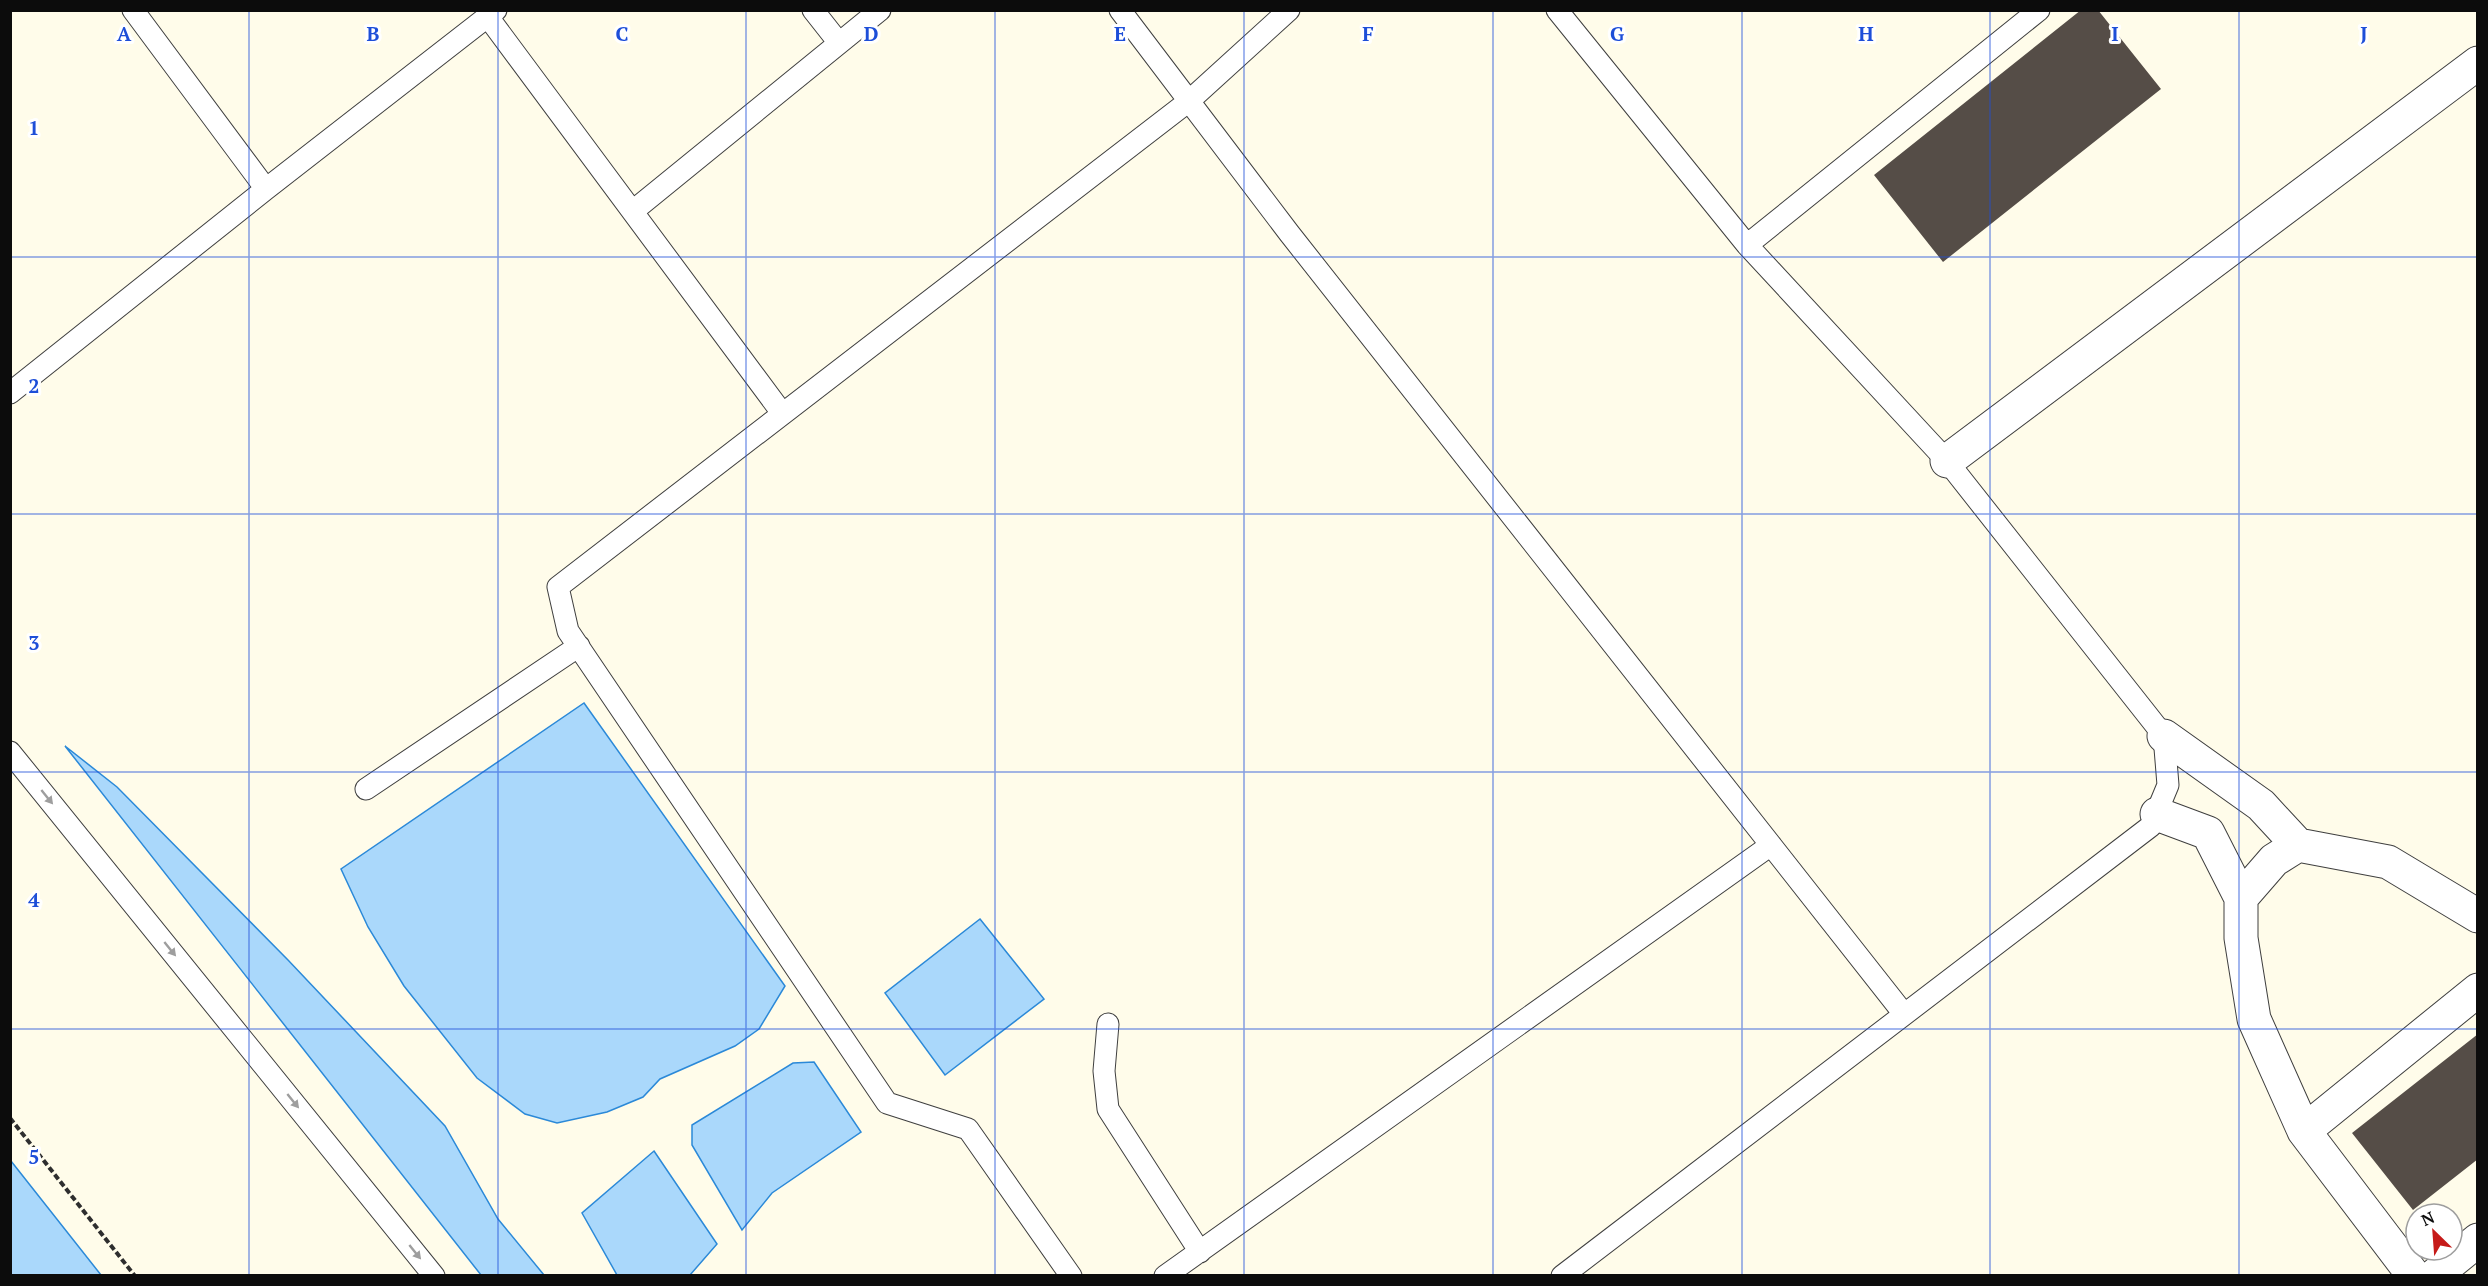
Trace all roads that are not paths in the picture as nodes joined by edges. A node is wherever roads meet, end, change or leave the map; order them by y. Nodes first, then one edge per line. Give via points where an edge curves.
1 (133, 10) edge
2 (813, 10) edge
3 (880, 10) edge
4 (1120, 10) edge
5 (1289, 10) edge
6 (1557, 10) edge
7 (2038, 10) edge
8 (492, 14) edge
9 (839, 43) junction
10 (2478, 63) edge
11 (1189, 101) junction
12 (266, 189) junction
13 (633, 211) junction
14 (1747, 245) junction
15 (10, 393) edge
16 (782, 413) junction
17 (1947, 461) junction
18 (579, 646) junction
19 (2164, 736) junction
20 (10, 752) edge
21 (366, 789) dead end
22 (2157, 814) junction
23 (1771, 845) junction
24 (2298, 845) junction
25 (2241, 898) junction
26 (2478, 916) edge
27 (2478, 990) edge
28 (1904, 1014) junction
29 (1108, 1024) dead end
30 (2304, 1131) junction
31 (2478, 1240) edge
32 (1200, 1252) junction
33 (434, 1275) edge
34 (1071, 1275) edge
35 (1165, 1275) edge
36 (1563, 1275) edge
37 (2414, 1275) edge
38 (2434, 1275) edge

1 - 12 lane
2 - 9 lane
3 - 9 lane
4 - 11 lane
5 - 11 lane
6 - 14 lane
7 - 14 lane
8 - 12 lane
8 - 13 lane
9 - 13 lane
10 - 17 street
11 - 16 lane
11 - 23 lane
12 - 15 lane
13 - 16 lane
14 - 17 lane
16 - 18 lane via 558,587 568,631
17 - 19 lane
18 - 21 lane
18 - 34 lane via 887,1103 968,1129
19 - 22 lane via 2168,784
19 - 24 street via 2261,805
20 -> 33 lane
22 - 25 street via 2208,833
22 - 28 lane via 2151,826
23 - 28 lane
23 - 32 lane
24 - 25 street via 2274,860
24 - 26 street via 2388,862
25 - 30 street via 2241,938 2254,1019
27 - 30 street
28 - 36 lane
29 - 32 lane via 1104,1071 1108,1108
30 - 37 street
31 - 38 street
32 - 35 lane

